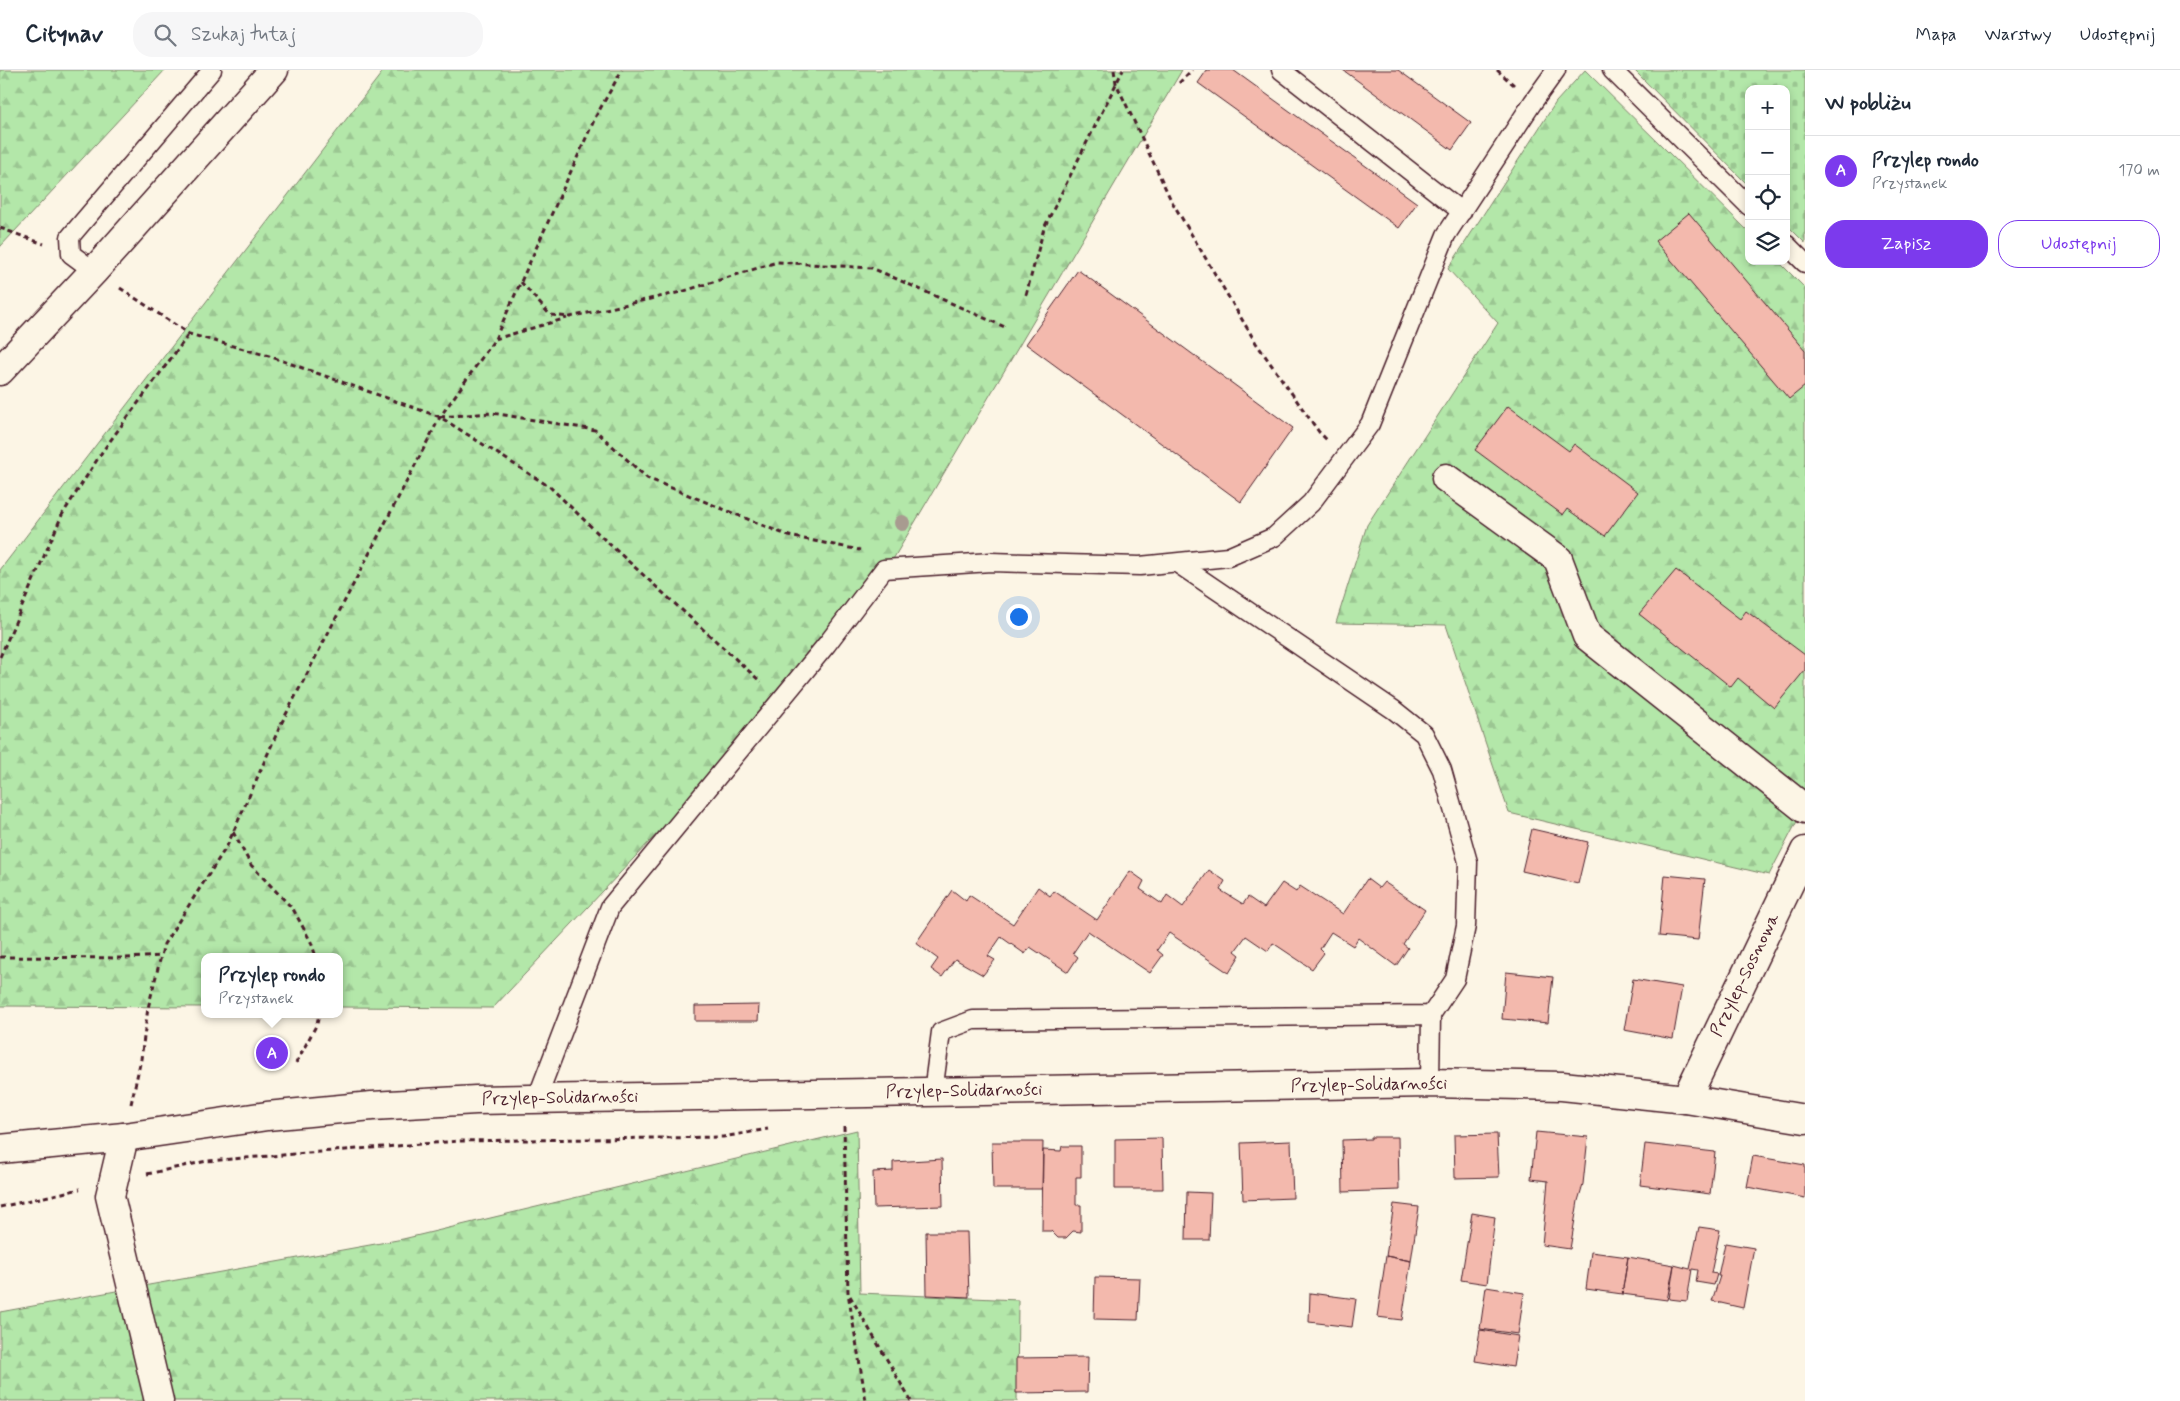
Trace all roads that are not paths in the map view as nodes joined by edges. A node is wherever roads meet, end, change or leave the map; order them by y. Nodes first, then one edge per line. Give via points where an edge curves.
1 (212, 70) edge
2 (274, 70) edge
3 (1281, 70) edge
4 (1556, 70) edge
5 (1612, 70) edge
6 (1745, 202) edge
7 (1462, 212) junction
8 (1790, 248) edge
9 (1805, 264) edge
10 (94, 271) junction
11 (0, 371) edge
12 (1446, 478) dead end
13 (1177, 563) junction
14 (1805, 809) edge
15 (1805, 851) edge
16 (1431, 1015) junction
17 (1430, 1083) junction
18 (933, 1092) junction
19 (537, 1098) junction
20 (1686, 1099) junction
21 (1805, 1119) edge
22 (124, 1136) junction
23 (0, 1149) edge
24 (0, 1164) edge
25 (160, 1401) edge

1 - 10 lane via 70,238 71,254
2 - 10 main road
3 - 7 lane
4 - 7 lane
5 - 6 lane
7 - 13 lane via 1446,235 1370,424 1311,504 1274,537 1228,557
8 - 9 lane
10 - 11 main road
12 - 14 main road via 1558,559 1587,636
13 - 16 lane via 1394,710 1424,734 1442,770 1468,862 1466,926 1455,979
13 - 19 lane via 1140,566 991,562 884,569 827,644 610,907
15 - 20 main road, Przylep-Sosnowa
16 - 17 lane
16 - 18 lane via 973,1020 941,1032
17 - 18 main road, Przylep-Solidarności
17 - 20 main road, Przylep-Solidarności via 1562,1086
18 - 19 main road, Przylep-Solidarności
19 - 22 main road, Przylep-Solidarności via 362,1106
20 - 21 main road, Przylep-Solidarności
22 - 23 main road, Przylep-Solidarności
22 - 24 main road, Przylep-Solidarności
22 - 25 main road via 110,1196

